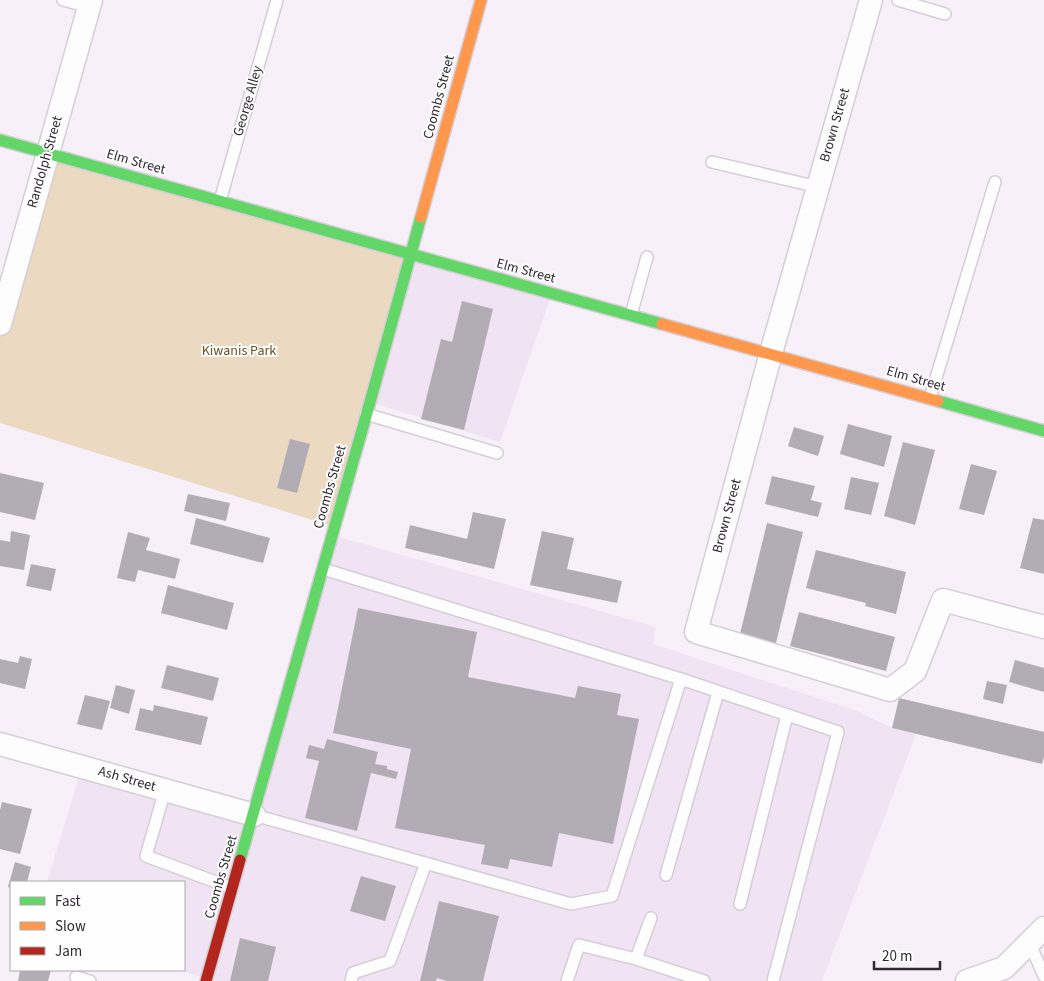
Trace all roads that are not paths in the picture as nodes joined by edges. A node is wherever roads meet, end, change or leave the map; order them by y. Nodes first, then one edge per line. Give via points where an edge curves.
1 (63, 0) edge
2 (276, 0) edge
3 (481, 0) edge
4 (871, 0) edge
5 (898, 0) edge
6 (90, 4) edge
7 (945, 14) dead end
8 (0, 140) edge
9 (47, 153) junction
10 (712, 162) dead end
11 (995, 182) dead end
12 (818, 187) junction
13 (220, 202) junction
14 (410, 255) junction
15 (647, 258) dead end
16 (631, 315) junction
17 (0, 324) edge
18 (771, 353) junction
19 (930, 398) junction
20 (366, 414) junction
21 (1044, 431) edge
22 (497, 453) dead end
23 (323, 569) junction
24 (1044, 626) edge
25 (681, 679) junction
26 (718, 692) junction
27 (787, 715) junction
28 (0, 744) edge
29 (165, 790) junction
30 (254, 815) junction
31 (426, 863) junction
32 (666, 875) dead end
33 (233, 888) junction
34 (740, 904) dead end
35 (651, 918) dead end
36 (1037, 935) edge
37 (636, 959) junction
38 (1044, 976) edge
39 (76, 977) dead end
40 (90, 981) edge
41 (206, 981) edge
42 (350, 981) edge
43 (567, 981) edge
44 (704, 981) edge
45 (773, 981) edge
46 (967, 981) edge

1 - 6 lane
2 - 13 lane, George Alley
3 - 14 street, Coombs Street
4 - 12 street, Brown Street
5 - 7 lane
6 - 9 street, Randolph Street
8 - 9 street, Elm Street
9 - 13 street, Elm Street
9 - 17 street, Randolph Street
10 - 12 lane
11 - 19 lane
12 - 18 street, Brown Street
13 - 14 street, Elm Street
14 - 16 street, Elm Street
14 - 20 street, Coombs Street
15 - 16 lane
16 - 18 street, Elm Street
18 - 19 street, Elm Street
18 - 24 street, Brown Street via 696,632 890,690 915,671 942,600
19 - 21 street, Elm Street
20 - 22 lane
20 - 23 street, Coombs Street
23 - 25 lane
23 - 30 street, Coombs Street
25 - 26 lane
25 - 31 lane via 612,896 571,904
26 - 27 lane
26 - 32 lane
27 - 34 lane
27 - 45 lane via 838,732
28 - 29 street, Ash Street
29 - 30 street, Ash Street
29 - 33 lane via 146,856
30 - 31 lane
30 - 33 street, Coombs Street
31 - 42 lane via 390,961 353,973
33 - 41 street, Coombs Street
35 - 37 lane
36 - 38 lane
36 - 46 street via 1004,968
37 - 43 lane via 579,945
37 - 44 lane
39 - 40 lane

